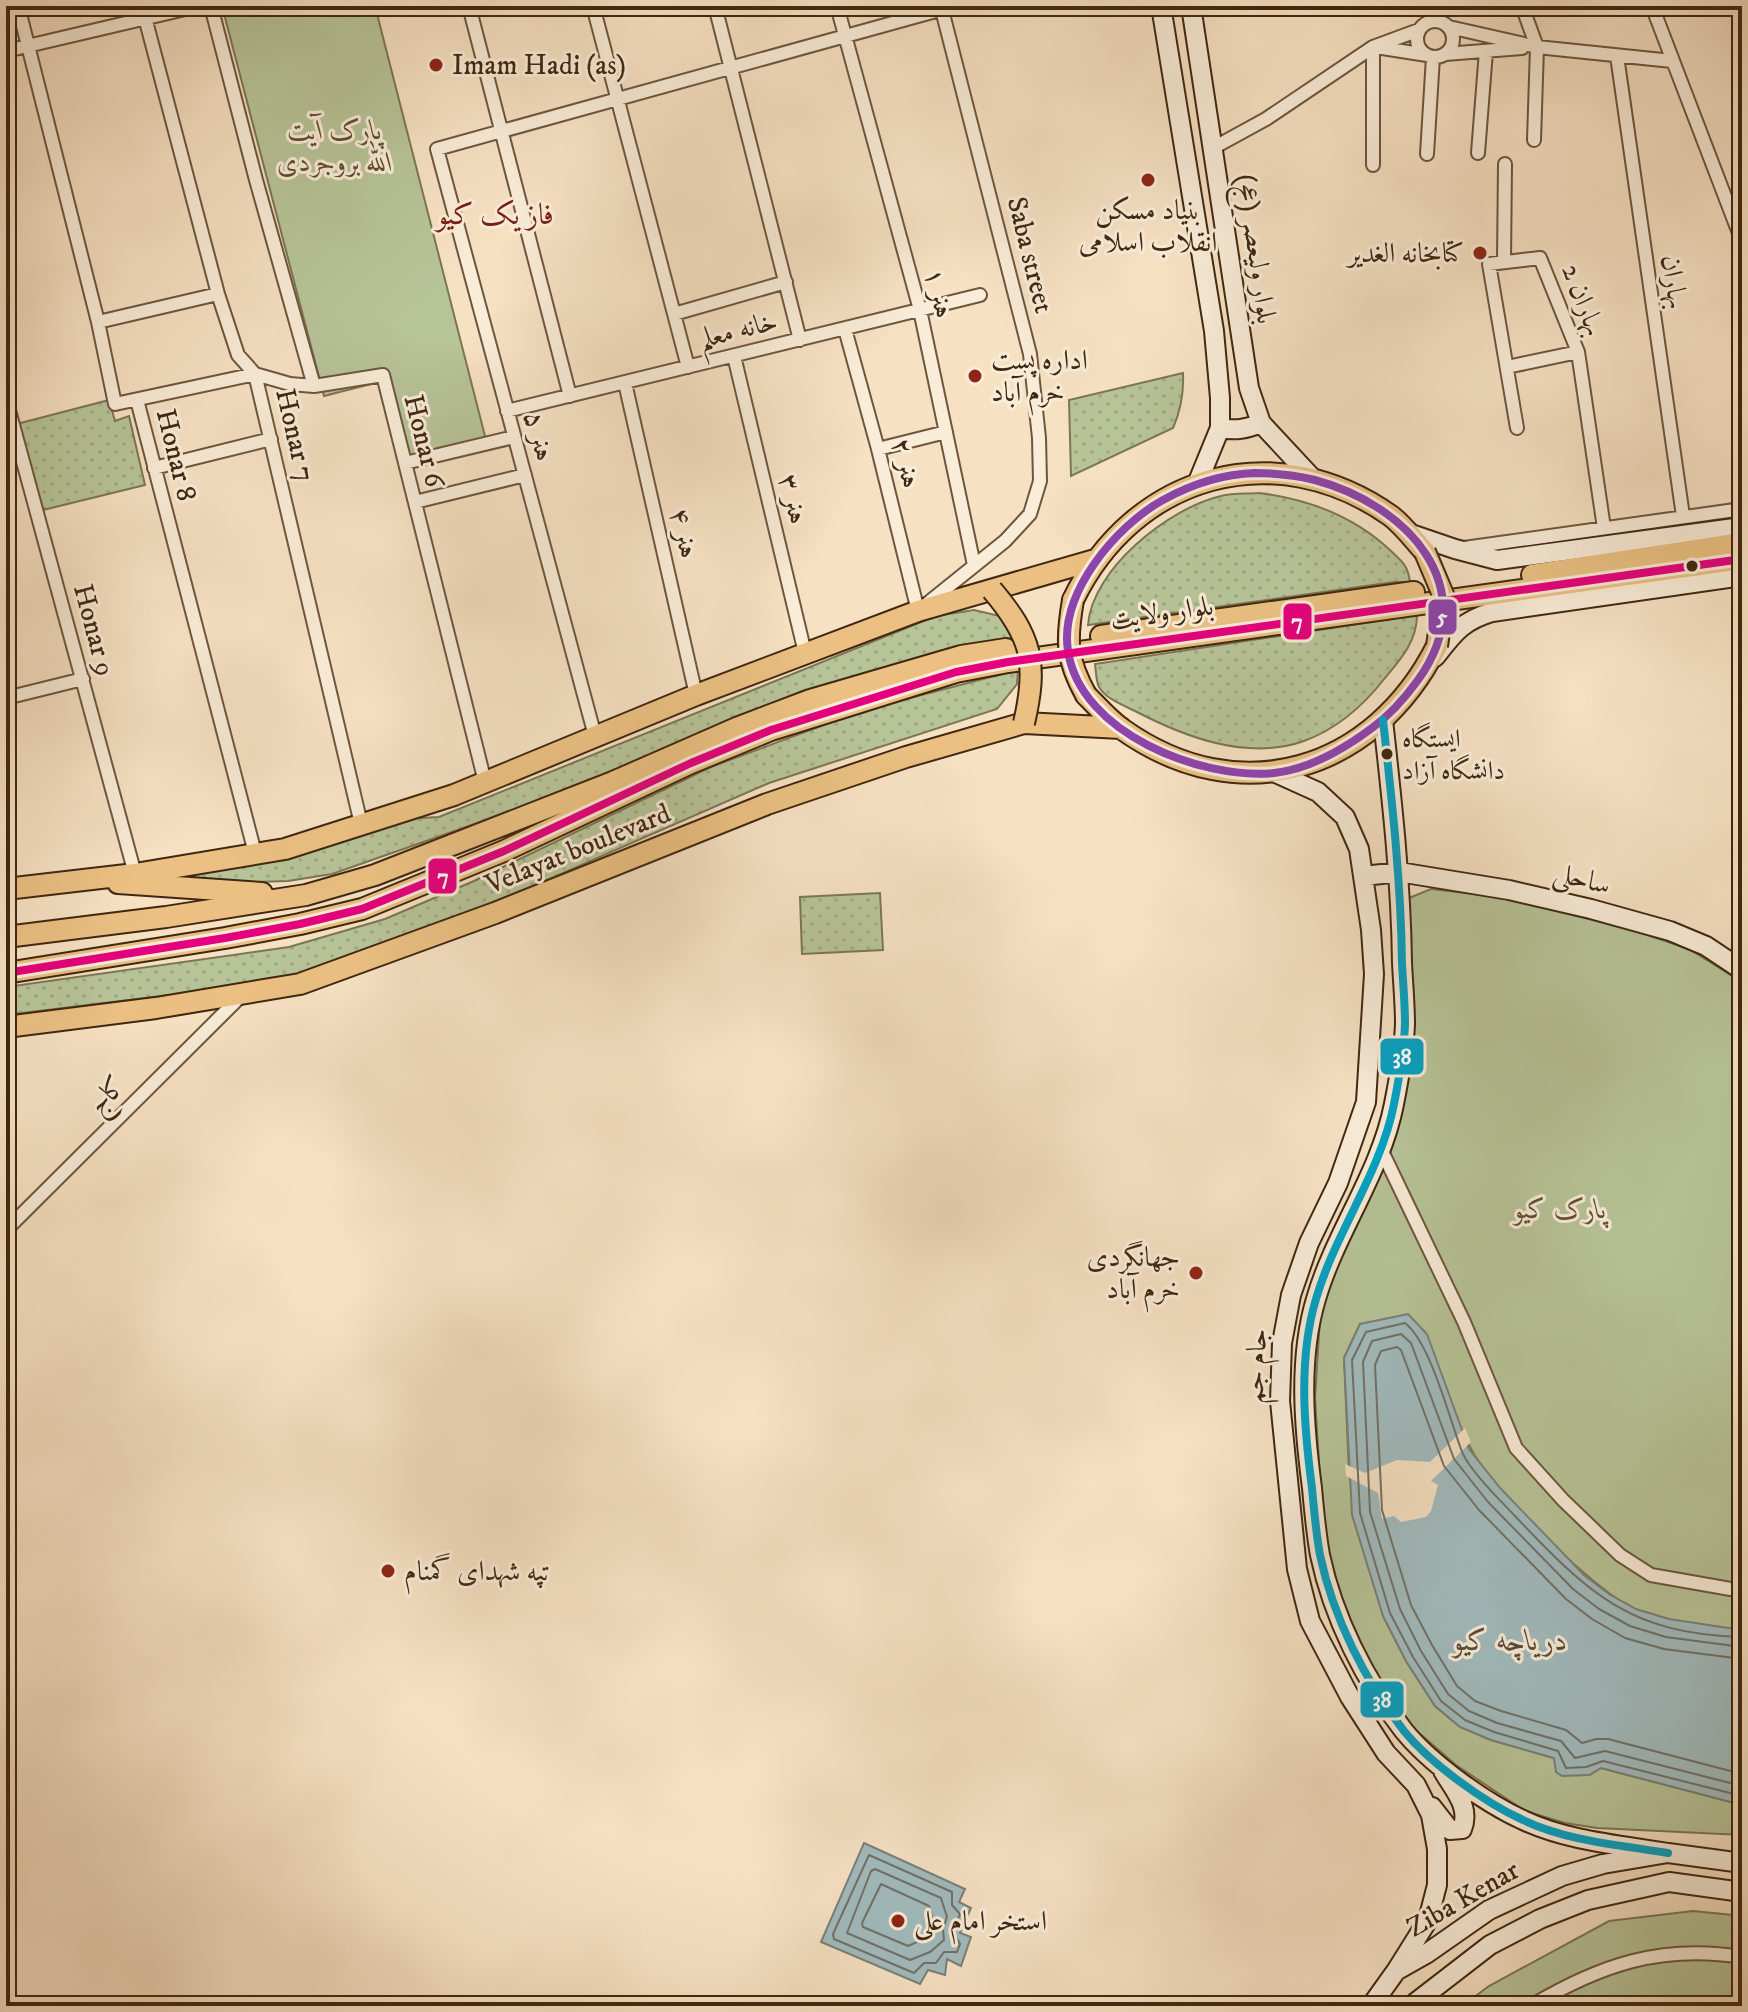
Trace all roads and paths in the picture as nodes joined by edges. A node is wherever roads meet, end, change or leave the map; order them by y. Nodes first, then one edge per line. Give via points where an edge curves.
1 (18, 6) edge
2 (142, 6) edge
3 (198, 6) edge
4 (211, 6) edge
5 (469, 6) edge
6 (593, 6) edge
7 (715, 6) edge
8 (837, 6) edge
9 (1161, 6) edge
10 (1191, 6) edge
11 (1427, 6) edge
12 (1522, 6) edge
13 (1652, 6) edge
14 (946, 7) edge
15 (146, 20) junction
16 (1433, 21) junction
17 (1449, 27) junction
18 (1419, 30) junction
19 (844, 36) junction
20 (27, 46) junction
21 (1373, 47) junction
22 (1537, 47) junction
23 (6, 51) edge
24 (1486, 51) junction
25 (1435, 55) junction
26 (1617, 56) junction
27 (1672, 61) junction
28 (729, 67) junction
29 (615, 98) junction
30 (502, 129) junction
31 (1534, 140) dead end
32 (1213, 148) junction
33 (1478, 153) dead end
34 (1427, 154) dead end
35 (1505, 164) dead end
36 (1373, 165) dead end
37 (1742, 241) edge
38 (1504, 261) junction
39 (786, 282) junction
40 (218, 294) junction
41 (980, 295) dead end
42 (920, 310) junction
43 (674, 314) junction
44 (98, 322) junction
45 (845, 329) junction
46 (800, 340) junction
47 (1578, 352) junction
48 (734, 356) junction
49 (688, 367) junction
50 (1507, 367) junction
51 (255, 374) junction
52 (625, 383) junction
53 (314, 386) junction
54 (570, 396) junction
55 (6, 399) edge
56 (137, 400) junction
57 (507, 411) junction
58 (1261, 423) junction
59 (1220, 428) junction
60 (1517, 428) dead end
61 (946, 432) junction
62 (514, 437) junction
63 (271, 439) junction
64 (19, 448) junction
65 (878, 449) junction
66 (6, 451) edge
67 (405, 463) junction
68 (154, 468) junction
69 (525, 475) junction
70 (1314, 480) junction
71 (1197, 484) junction
72 (415, 502) junction
73 (1742, 509) edge
74 (1683, 516) junction
75 (1742, 527) edge
76 (1604, 528) junction
77 (1408, 533) junction
78 (1742, 543) edge
79 (1455, 549) junction
80 (1098, 559) junction
81 (1742, 559) edge
82 (974, 565) junction
83 (1742, 576) edge
84 (992, 590) junction
85 (918, 611) junction
86 (805, 653) junction
87 (1426, 668) junction
88 (83, 679) junction
89 (696, 695) junction
90 (6, 698) edge
91 (1383, 720) junction
92 (1024, 723) junction
93 (1121, 728) junction
94 (595, 736) junction
95 (1276, 773) junction
96 (485, 782) junction
97 (361, 824) junction
98 (255, 853) junction
99 (1399, 872) junction
100 (135, 874) junction
101 (1364, 876) junction
102 (99, 878) junction
103 (6, 889) edge
104 (306, 895) junction
105 (6, 937) edge
106 (1742, 970) edge
107 (6, 973) edge
108 (243, 994) junction
109 (6, 1027) edge
110 (1380, 1147) junction
111 (6, 1230) edge
112 (1742, 1591) edge
113 (1440, 1765) junction
114 (1416, 1785) junction
115 (1668, 1853) junction
116 (1742, 1863) edge
117 (1742, 1892) edge
118 (1742, 1957) edge
119 (1396, 1971) junction
120 (759, 2006) edge
121 (817, 2006) edge
122 (1371, 2006) edge
123 (1411, 2006) edge
124 (1531, 2006) edge

1 - 20 street, Honar 8
2 - 15 street, Honar 7
3 - 15 street
4 - 53 street
5 - 30 street
6 - 29 street
7 - 28 street
8 - 19 street, هنر ۱
9 - 59 main road, بلوار ولیعصر (عج) via 1214,331
10 - 32 main road, بلوار ولیعصر (عج)
11 - 16 street
12 - 22 street
13 - 27 street
14 - 19 street
14 - 82 street, Saba street via 1030,354 1039,438 1040,481 1030,514
15 - 20 street
15 - 40 street, Honar 7
16 - 17 street
16 - 18 street
17 - 22 street
17 - 25 street via 1452,44
18 - 21 street
18 - 25 street via 1418,46
19 - 28 street
19 - 42 street, هنر ۱
20 - 23 street
20 - 44 street, Honar 8
21 - 25 street
21 - 32 street
21 - 36 street
22 - 24 street
22 - 26 street
22 - 31 street
24 - 25 street
24 - 33 street
25 - 34 street
26 - 27 street
26 - 74 street, بهاران
27 - 37 street
28 - 29 street
28 - 39 street
29 - 30 street
29 - 43 street
30 - 54 street
30 - 57 street, هنر ۵ via 437,149
32 - 58 main road, بلوار ولیعصر (عج) via 1249,388
35 - 38 street
38 - 47 street, بهاران 2 via 1540,258
38 - 50 street via 1489,264
39 - 43 street
39 - 46 street
40 - 44 street
40 - 51 street, Honar 7 via 238,355
41 - 42 street, خانه معلم
42 - 45 street, خانه معلم
42 - 61 street, هنر ۱
43 - 49 street
44 - 56 street, Honar 8 via 115,404
45 - 46 street, خانه معلم
45 - 65 street, هنر ۲
46 - 48 street, خانه معلم
47 - 50 street
47 - 76 street, بهاران 2
48 - 49 street, خانه معلم
48 - 86 street, هنر ۳
49 - 52 street, خانه معلم
50 - 60 street
51 - 53 street
51 - 56 street
51 - 63 street, Honar 7
52 - 54 street, خانه معلم
52 - 89 street, هنر ۴
53 - 67 street, Honar 6 via 383,375
54 - 57 street, خانه معلم
55 - 64 street, Honar 9
56 - 68 street, Honar 8
57 - 62 street, هنر ۵
58 - 59 main road via 1234,431
58 - 70 main road, بلوار ولیعصر (عج)
59 - 71 main road, بلوار ولیعصر (عج)
61 - 65 street
61 - 82 street, هنر ۱
62 - 67 street
62 - 69 street, هنر ۵
63 - 68 street
63 - 97 street, Honar 7
64 - 66 street
64 - 88 street, Honar 9
65 - 85 street, هنر ۲
67 - 72 street, Honar 6
68 - 98 street, Honar 8
69 - 72 street
69 - 94 street, هنر ۵
70 - 71 main road via 1255,473
70 - 77 main road via 1392,517
71 - 80 main road via 1161,501
72 - 96 street, Honar 6
73 - 74 street
74 - 76 street
75 - 79 main road via 1497,560
76 - 79 street
77 - 79 main road
77 - 87 main road, bridge via 1425,552 1444,597 1437,646
78 - 104 main road, بلوار ولایت via 961,656 810,700 375,875
80 - 84 main road
80 - 93 main road, bridge via 1073,600 1067,650 1086,695
81 - 107 main road, بلوار ولایت via 956,672 771,730 362,909 225,938
82 - 85 street, Saba street
83 - 87 main road via 1492,612 1462,625
84 - 85 main road
84 - 92 main road, bridge via 1015,617 1029,651 1032,687
85 - 86 main road
86 - 89 main road
87 - 91 main road
88 - 90 street
88 - 100 street, Honar 9
89 - 94 main road
91 - 95 main road via 1350,745
91 - 99 main road, جام جم
92 - 93 main road, Velayat boulevard
92 - 108 main road, Velayat boulevard via 767,804 387,954 300,984
93 - 95 main road via 1197,767
94 - 96 main road
95 - 101 main road, جام جم via 1318,792 1345,817
96 - 97 main road
97 - 98 main road via 285,849
98 - 100 main road
99 - 101 main road, ساحلی
99 - 106 main road, ساحلی via 1509,890 1670,931
99 - 110 main road, جام جم via 1405,1025 1394,1108
100 - 102 main road
101 - 114 main road, جام جم via 1374,974 1366,1102 1291,1295 1280,1401 1297,1569 1310,1621 1386,1753
102 - 103 main road
102 - 104 main road via 127,886
104 - 105 main road
108 - 109 main road, Velayat boulevard
108 - 111 street, کاج
110 - 112 street via 1464,1322 1516,1448 1620,1555 1651,1575
110 - 113 main road, جام جم via 1315,1301 1307,1356 1306,1435 1320,1555 1334,1605 1353,1649 1405,1732
113 - 114 main road via 1462,1802 1462,1829 1450,1830
113 - 115 main road, جام جم via 1522,1820 1561,1834
114 - 119 main road, جام جم via 1431,1815 1437,1885 1428,1920
115 - 116 main road, Ziba Kenar
115 - 119 main road, Ziba Kenar via 1562,1876 1489,1910
117 - 123 main road, Ziba Kenar via 1669,1882 1588,1900 1490,1945
118 - 124 street via 1669,1953 1624,1961
119 - 122 main road, Ziba Kenar
120 - 121 main road

